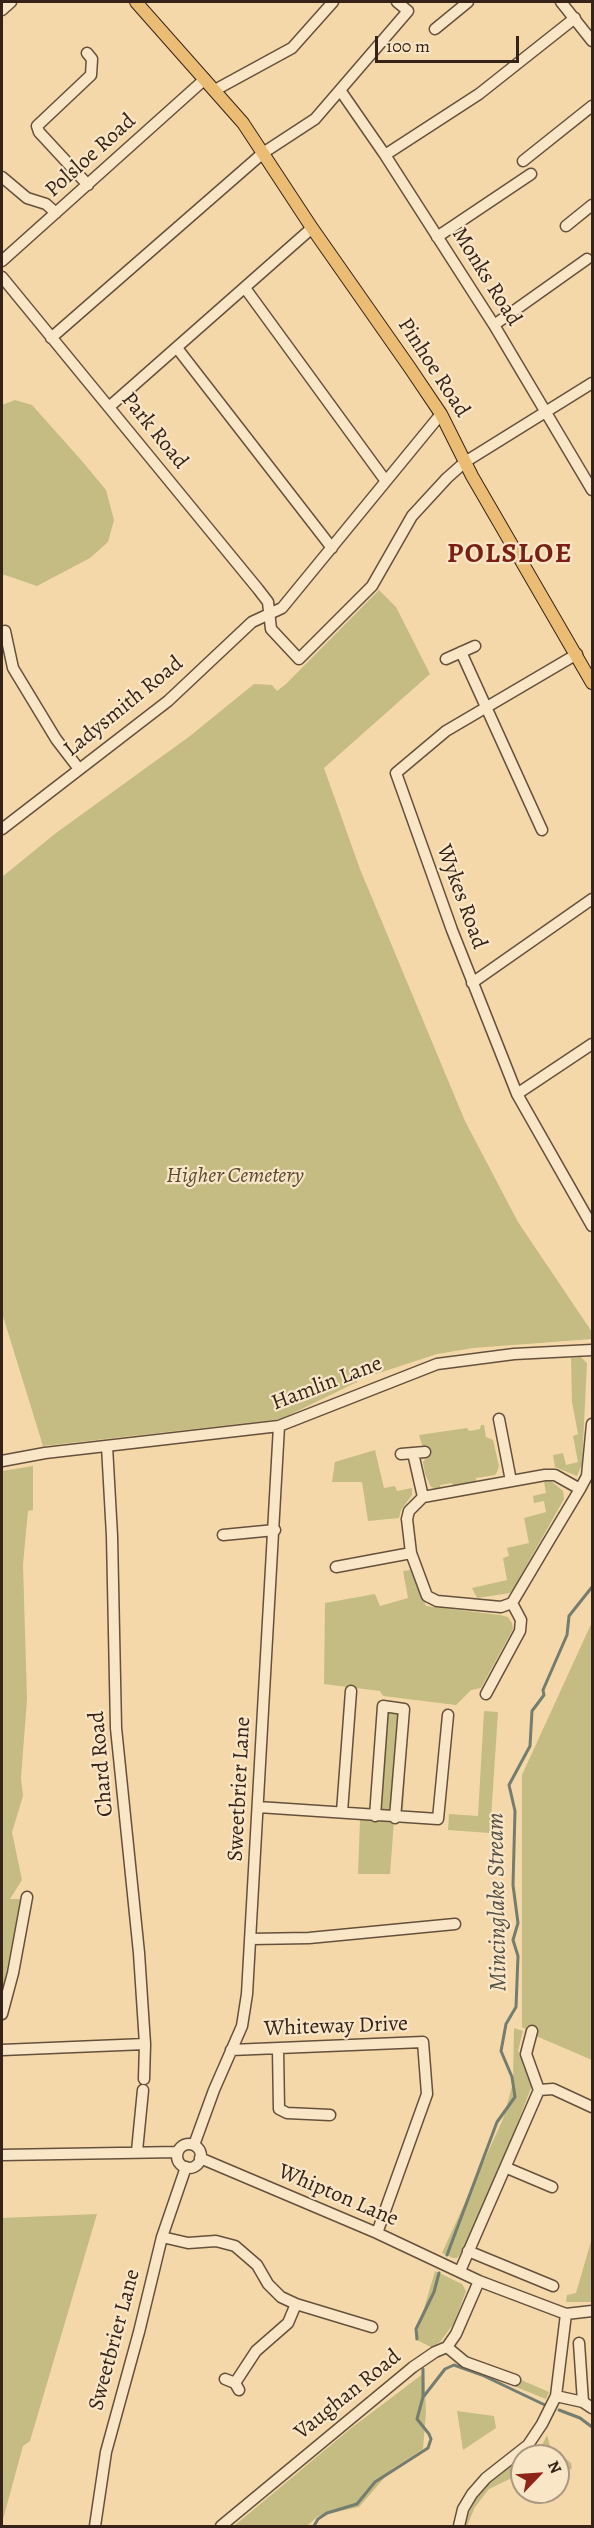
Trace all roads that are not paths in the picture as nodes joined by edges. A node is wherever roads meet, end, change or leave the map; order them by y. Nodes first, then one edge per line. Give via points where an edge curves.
1 (11, 2) edge
2 (136, 2) edge
3 (333, 2) edge
4 (397, 2) edge
5 (468, 2) edge
6 (561, 2) edge
7 (2, 10) edge
8 (575, 18) junction
9 (435, 29) dead end
10 (592, 41) edge
11 (87, 53) dead end
12 (205, 79) junction
13 (215, 90) junction
14 (340, 90) junction
15 (592, 106) edge
16 (263, 153) junction
17 (385, 155) junction
18 (523, 161) dead end
19 (531, 174) dead end
20 (2, 177) edge
21 (88, 185) junction
22 (592, 206) edge
23 (56, 213) junction
24 (566, 226) dead end
25 (312, 228) junction
26 (437, 237) junction
27 (587, 260) dead end
28 (2, 261) edge
29 (2, 277) edge
30 (245, 288) junction
31 (494, 326) junction
32 (51, 338) junction
33 (177, 348) junction
34 (592, 383) edge
35 (109, 407) junction
36 (546, 411) junction
37 (441, 414) junction
38 (465, 462) junction
39 (385, 480) junction
40 (592, 488) edge
41 (333, 548) junction
42 (269, 614) junction
43 (5, 631) dead end
44 (475, 646) dead end
45 (461, 652) junction
46 (577, 654) junction
47 (446, 659) dead end
48 (592, 683) edge
49 (486, 706) junction
50 (79, 769) junction
51 (2, 829) edge
52 (542, 830) dead end
53 (592, 899) edge
54 (472, 983) junction
55 (592, 1044) edge
56 (517, 1094) junction
57 (592, 1224) edge
58 (592, 1350) edge
59 (499, 1419) dead end
60 (592, 1424) edge
61 (279, 1426) junction
62 (107, 1446) junction
63 (401, 1454) dead end
64 (2, 1461) edge
65 (510, 1481) junction
66 (579, 1489) junction
67 (423, 1497) junction
68 (275, 1530) junction
69 (223, 1535) dead end
70 (411, 1553) junction
71 (336, 1567) dead end
72 (512, 1603) junction
73 (351, 1691) dead end
74 (486, 1694) dead end
75 (448, 1715) dead end
76 (258, 1807) junction
77 (342, 1812) junction
78 (375, 1816) junction
79 (395, 1818) junction
80 (27, 1897) dead end
81 (455, 1924) dead end
82 (251, 1939) junction
83 (2, 2014) edge
84 (532, 2031) dead end
85 (145, 2044) junction
86 (2, 2050) edge
87 (231, 2050) junction
88 (278, 2050) junction
89 (539, 2090) junction
90 (592, 2107) edge
91 (330, 2115) dead end
92 (194, 2145) junction
93 (136, 2151) junction
94 (178, 2152) junction
95 (2, 2155) edge
96 (201, 2158) junction
97 (186, 2167) junction
98 (507, 2168) junction
99 (552, 2187) dead end
100 (377, 2233) junction
101 (162, 2237) junction
102 (468, 2251) junction
103 (460, 2271) junction
104 (479, 2281) junction
105 (553, 2286) dead end
106 (296, 2304) junction
107 (592, 2311) edge
108 (566, 2314) junction
109 (372, 2327) dead end
110 (579, 2343) dead end
111 (447, 2347) junction
112 (515, 2380) dead end
113 (233, 2384) dead end
114 (556, 2396) junction
115 (588, 2405) edge
116 (95, 2526) edge
117 (221, 2526) edge
118 (459, 2526) edge

1 - 7 street
2 - 12 main road, Pinhoe Road
3 - 13 street via 300,41
4 - 14 street via 408,11
5 - 9 street
6 - 8 street
8 - 10 street
8 - 17 street via 479,94
11 - 21 street via 92,59 91,75 37,126
12 - 13 main road, Pinhoe Road
12 - 21 street, Polsloe Road
13 - 16 main road, Pinhoe Road
14 - 16 street via 309,124
14 - 17 street, Monks Road
15 - 18 street
16 - 25 main road, Pinhoe Road
16 - 32 street
17 - 26 street, Monks Road
19 - 26 street
20 - 23 street via 27,198 46,204
21 - 23 street, Polsloe Road
22 - 24 street
23 - 28 street, Polsloe Road
25 - 30 street
25 - 37 main road, Pinhoe Road
26 - 31 street, Monks Road
27 - 31 street
29 - 32 street, Park Road
30 - 33 street
30 - 39 street
31 - 36 street, Monks Road
32 - 35 street, Park Road
33 - 35 street
33 - 41 street
34 - 36 street
35 - 42 street, Park Road via 258,589 268,602
36 - 38 street
36 - 40 street, Monks Road
37 - 38 main road, Pinhoe Road
37 - 39 street, Ladysmith Road
38 - 42 street, Park Road via 411,516 372,586 299,659 271,628
38 - 46 main road, Pinhoe Road
39 - 41 street, Ladysmith Road
41 - 42 street, Ladysmith Road via 282,608
42 - 50 street, Ladysmith Road via 252,622 168,700
43 - 50 street via 13,668
44 - 45 street
45 - 47 street
45 - 49 street
46 - 48 main road, Pinhoe Road
46 - 49 street, Wykes Road
49 - 52 street
49 - 54 street, Wykes Road via 446,731 396,773
50 - 51 street, Ladysmith Road
53 - 54 street
54 - 56 street, Wykes Road
55 - 56 street
56 - 57 street, Wykes Road
58 - 61 street, Hamlin Lane via 514,1354 437,1364
59 - 65 street
60 - 66 street via 587,1476
61 - 62 street, Hamlin Lane
61 - 68 street, Sweetbrier Lane
62 - 64 street, Hamlin Lane
62 - 85 street, Chard Road via 116,1728
63 - 67 street via 419,1452
65 - 66 street via 555,1475
65 - 67 street
66 - 72 street
67 - 70 street via 409,1511 407,1519
68 - 69 street
68 - 76 street, Sweetbrier Lane
70 - 71 street
70 - 72 street via 427,1596 437,1601 501,1607
72 - 74 street via 521,1620 520,1631
73 - 77 street
75 - 79 street via 438,1819
76 - 77 street
76 - 82 street, Sweetbrier Lane
77 - 78 street
78 - 79 street
78 - 79 street via 383,1706 404,1709
80 - 83 street
81 - 82 street via 309,1938
82 - 87 street, Sweetbrier Lane via 244,2017
84 - 89 street via 526,2054
85 - 86 street
85 - 93 street, Chard Road
87 - 88 street, Whiteway Drive
87 - 92 street, Sweetbrier Lane
88 - 91 street via 279,2109 287,2113
88 - 100 street, Whiteway Drive via 423,2042 426,2094
89 - 90 street via 553,2089
89 - 98 street
92 - 94 street via 183,2146
92 - 96 street
93 - 94 street
93 - 95 street
94 - 97 street via 178,2159
96 - 97 street via 197,2165
96 - 100 street, Whipton Lane
97 - 101 street, Sweetbrier Lane
98 - 99 street
98 - 102 street
100 - 103 street, Whipton Lane
101 - 106 street via 235,2246 257,2265 274,2290
101 - 116 street, Sweetbrier Lane via 106,2452
102 - 103 street
102 - 105 street
103 - 104 street
104 - 108 street
104 - 111 street
106 - 109 street
106 - 113 street via 288,2323 256,2351
107 - 108 street
108 - 114 street
110 - 115 street
111 - 112 street via 465,2362
111 - 117 street, Vaughan Road via 413,2367
114 - 115 street
114 - 118 street via 528,2445 472,2494

